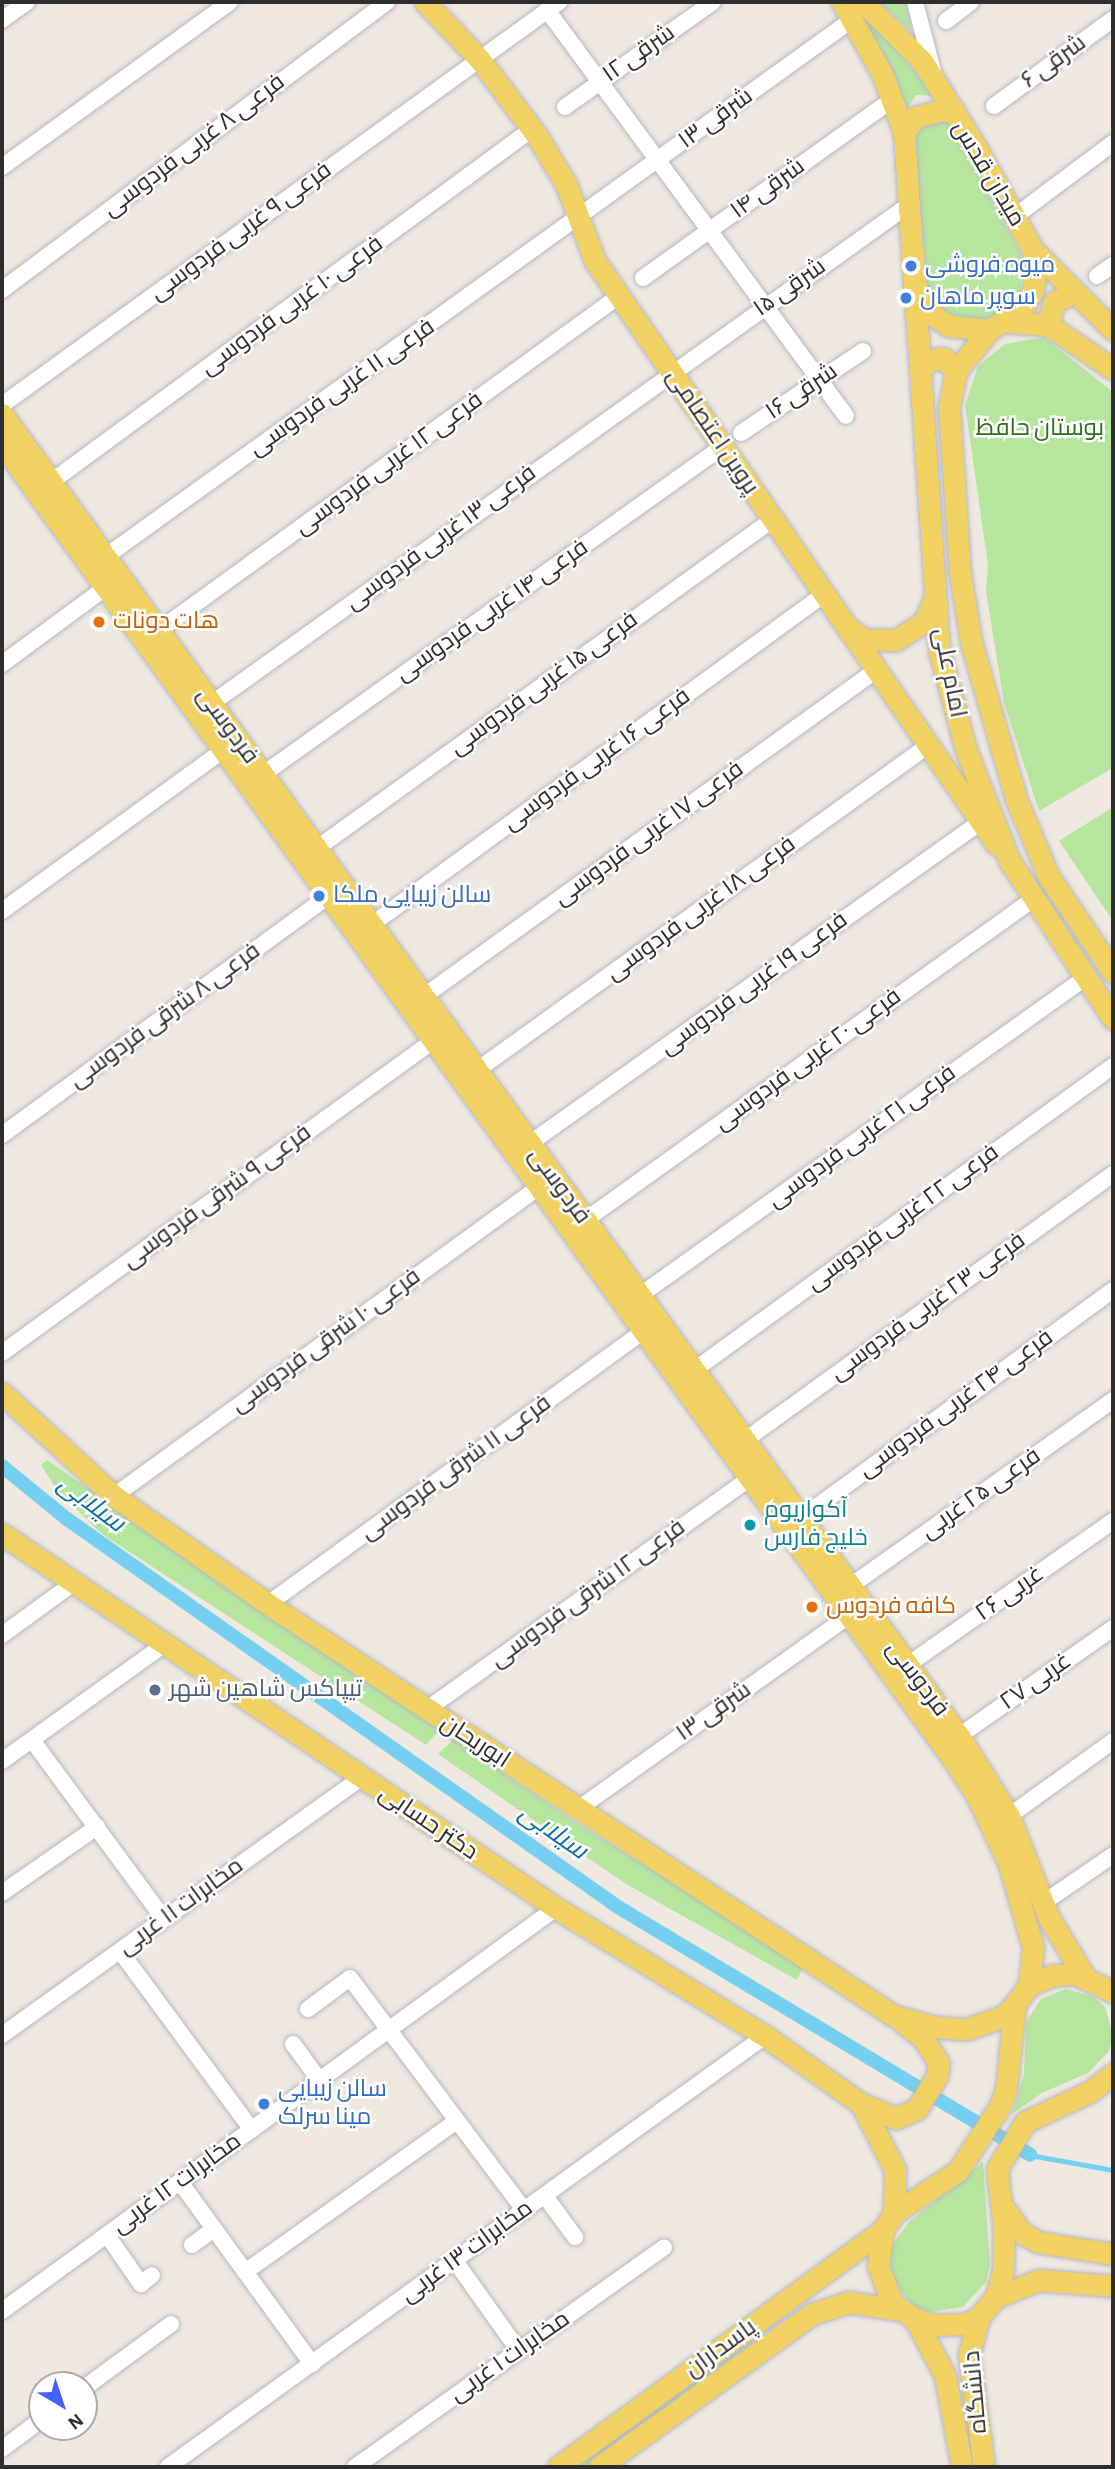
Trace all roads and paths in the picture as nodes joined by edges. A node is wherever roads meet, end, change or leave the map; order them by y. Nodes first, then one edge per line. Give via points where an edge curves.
1 (27, 2) edge
2 (230, 2) edge
3 (387, 2) edge
4 (425, 2) edge
5 (713, 2) edge
6 (915, 2) edge
7 (971, 2) edge
8 (553, 6) edge
9 (853, 7) edge
10 (1113, 19) edge
11 (2, 20) edge
12 (946, 20) dead end
13 (480, 60) junction
14 (936, 80) junction
15 (600, 82) junction
16 (892, 100) junction
17 (994, 106) dead end
18 (565, 107) dead end
19 (955, 113) junction
20 (532, 130) junction
21 (904, 133) junction
22 (1113, 143) edge
23 (657, 162) junction
24 (2, 167) edge
25 (909, 204) junction
26 (1014, 217) junction
27 (579, 219) junction
28 (708, 232) junction
29 (1033, 250) junction
30 (1113, 265) edge
31 (1097, 276) dead end
32 (643, 278) dead end
33 (916, 287) junction
34 (2, 290) edge
35 (1075, 292) junction
36 (619, 296) junction
37 (763, 306) junction
38 (1048, 325) junction
39 (998, 326) junction
40 (1113, 330) edge
41 (863, 351) dead end
42 (921, 369) junction
43 (1113, 369) edge
44 (956, 371) junction
45 (670, 372) junction
46 (818, 381) junction
47 (2, 405) edge
48 (2, 414) edge
49 (846, 416) dead end
50 (741, 433) dead end
51 (2, 444) edge
52 (722, 447) junction
53 (51, 482) junction
54 (772, 520) junction
55 (105, 556) junction
56 (106, 588) junction
57 (937, 592) junction
58 (823, 595) junction
59 (843, 624) junction
60 (158, 631) junction
61 (2, 664) edge
62 (876, 671) junction
63 (211, 704) junction
64 (926, 747) junction
65 (222, 751) junction
66 (262, 775) junction
67 (979, 823) junction
68 (316, 849) junction
69 (1009, 860) junction
70 (329, 896) junction
71 (1032, 900) junction
72 (2, 911) edge
73 (371, 925) junction
74 (1113, 972) edge
75 (1085, 978) junction
76 (423, 997) junction
77 (1113, 1019) edge
78 (433, 1041) junction
79 (1113, 1066) edge
80 (476, 1071) junction
81 (2, 1135) edge
82 (529, 1144) junction
83 (1113, 1174) edge
84 (539, 1187) junction
85 (584, 1221) junction
86 (610, 1272) junction
87 (1113, 1290) edge
88 (639, 1296) junction
89 (643, 1332) junction
90 (2, 1353) edge
91 (693, 1371) junction
92 (2, 1394) edge
93 (1113, 1400) edge
94 (744, 1441) junction
95 (749, 1479) junction
96 (114, 1496) junction
97 (800, 1519) junction
98 (1113, 1521) edge
99 (2, 1534) edge
100 (75, 1582) junction
101 (849, 1587) junction
102 (268, 1604) junction
103 (849, 1616) junction
104 (1113, 1628) edge
105 (2, 1635) edge
106 (166, 1643) junction
107 (906, 1666) junction
108 (426, 1710) junction
109 (32, 1740) junction
110 (952, 1741) junction
111 (1113, 1741) edge
112 (2, 1761) edge
113 (361, 1778) junction
114 (578, 1809) junction
115 (1009, 1816) junction
116 (97, 1827) junction
117 (1113, 1855) edge
118 (2, 1893) edge
119 (1043, 1903) junction
120 (556, 1908) junction
121 (164, 1919) junction
122 (120, 1951) junction
123 (1084, 1976) junction
124 (1029, 1985) junction
125 (1113, 1992) edge
126 (1015, 2004) junction
127 (308, 2009) dead end
128 (894, 2016) junction
129 (389, 2030) junction
130 (2, 2035) edge
131 (765, 2036) junction
132 (293, 2044) dead end
133 (1110, 2080) edge
134 (320, 2081) junction
135 (860, 2103) junction
136 (457, 2121) junction
137 (252, 2130) junction
138 (180, 2182) junction
139 (545, 2196) junction
140 (1001, 2204) junction
141 (525, 2211) junction
142 (888, 2222) junction
143 (214, 2228) junction
144 (107, 2235) junction
145 (575, 2237) dead end
146 (192, 2245) dead end
147 (664, 2247) dead end
148 (1113, 2254) edge
149 (455, 2261) junction
150 (245, 2272) junction
151 (152, 2276) dead end
152 (1113, 2286) edge
153 (996, 2297) junction
154 (2, 2312) edge
155 (908, 2315) junction
156 (979, 2317) junction
157 (171, 2324) dead end
158 (519, 2351) junction
159 (312, 2364) junction
160 (98, 2378) edge
161 (28, 2430) edge
162 (2, 2449) edge
163 (168, 2467) edge
164 (355, 2467) edge
165 (558, 2467) edge
166 (599, 2467) edge
167 (962, 2467) edge
168 (984, 2467) edge

1 - 11 street
2 - 24 street
3 - 34 street, فرعی ۸ غربی فردوسی
4 - 13 main road, پروین اعتصامی
5 - 15 street, ۱۲ شرقی
6 - 14 street
7 - 12 street
8 - 13 street, فرعی ۹ غربی فردوسی
8 - 15 street
9 - 14 main road
9 - 16 main road
9 - 23 street, ۱۳ شرقی
10 - 17 street, ۶ شرقی
13 - 20 main road, پروین اعتصامی
13 - 47 street, فرعی ۹ غربی فردوسی
14 - 19 main road
15 - 18 street, ۱۲ شرقی
15 - 23 street
16 - 21 main road
16 - 28 street, ۱۴ شرقی
19 - 21 main road, میدان قدس via 924,112
19 - 26 main road, میدان قدس
20 - 27 main road, پروین اعتصامی via 566,184
20 - 53 street, فرعی ۱۰ غربی فردوسی
21 - 25 main road
22 - 26 street
23 - 27 street, ۱۳ شرقی
23 - 28 street
25 - 33 main road
25 - 37 street, ۱۵ شرقی
26 - 29 main road, میدان قدس
27 - 36 main road, پروین اعتصامی via 595,261
27 - 55 street, فرعی ۱۱ غربی فردوسی
28 - 32 street, ۱۴ شرقی
28 - 37 street
29 - 35 main road
29 - 39 main road, میدان قدس via 1032,290
30 - 31 street
33 - 39 main road via 932,315 949,326
33 - 42 main road, امام علی
35 - 38 main road via 1054,302
35 - 40 main road
36 - 45 main road, پروین اعتصامی
36 - 60 street, فرعی ۱۲ غربی فردوسی
37 - 45 street, ۱۵ شرقی
37 - 46 street
38 - 39 main road
38 - 43 main road
39 - 44 main road, امام علی
41 - 46 street, ۱۶ شرقی
42 - 44 main road via 930,360 943,358
42 - 57 main road, امام علی
44 - 74 main road, امام علی via 948,407 960,572 971,642 1016,799 1049,877
45 - 52 main road, پروین اعتصامی
45 - 63 street, فرعی ۱۳ غربی فردوسی
46 - 49 street
46 - 50 street, ۱۶ شرقی
48 - 53 main road, فردوسی
51 - 56 main road, فردوسی
52 - 54 main road, پروین اعتصامی
52 - 66 street, فرعی ۱۴ غربی فردوسی
53 - 55 main road, فردوسی
54 - 58 main road, پروین اعتصامی
54 - 68 street, فرعی ۱۵ غربی فردوسی
55 - 60 main road, فردوسی
56 - 61 street
56 - 65 main road, فردوسی
57 - 59 main road via 924,622 896,640 863,639
57 - 69 main road, امام علی via 939,649 966,750
58 - 59 main road, پروین اعتصامی
58 - 73 street, فرعی ۱۶ غربی فردوسی
59 - 62 main road, پروین اعتصامی
60 - 63 main road, فردوسی
62 - 64 main road, پروین اعتصامی
62 - 76 street, فرعی ۱۷ غربی فردوسی
63 - 66 main road, فردوسی
64 - 67 main road, پروین اعتصامی
64 - 80 street, فرعی ۱۸ غربی فردوسی
65 - 70 main road, فردوسی
65 - 72 street
66 - 68 main road, فردوسی
67 - 69 main road, پروین اعتصامی
67 - 82 street, فرعی ۱۹ غربی فردوسی
68 - 73 main road, فردوسی
69 - 71 main road, امام علی
70 - 78 main road, فردوسی
70 - 81 street, فرعی ۸ شرقی فردوسی
71 - 75 main road, امام علی
71 - 85 street, فرعی ۲۰ غربی فردوسی
73 - 76 main road, فردوسی
75 - 77 main road, امام علی
75 - 88 street, فرعی ۲۱ غربی فردوسی
76 - 80 main road, فردوسی
78 - 84 main road, فردوسی
78 - 90 street, فرعی ۹ شرقی فردوسی
79 - 91 street, فرعی ۲۲ غربی فردوسی
80 - 82 main road, فردوسی
82 - 85 main road, فردوسی
83 - 94 street, فرعی ۲۳ غربی فردوسی
84 - 86 main road, فردوسی
84 - 96 street, فرعی ۱۰ شرقی فردوسی
85 - 86 main road, فردوسی
86 - 88 main road, فردوسی
86 - 89 main road, فردوسی
87 - 97 street, فرعی ۲۴ غربی فردوسی
88 - 91 main road, فردوسی
89 - 95 main road, فردوسی
89 - 102 street, فرعی ۱۱ شرقی فردوسی
91 - 94 main road, فردوسی
92 - 96 main road, ابوریحان
93 - 101 street, فرعی ۲۵ غربی
94 - 97 main road, فردوسی
95 - 103 main road, فردوسی
95 - 108 street, فرعی ۱۲ شرقی فردوسی
96 - 102 main road, ابوریحان
97 - 101 main road, فردوسی
98 - 107 street, ۲۶ غربی
99 - 100 main road, دکتر حسابی
100 - 105 street
100 - 106 main road, دکتر حسابی
101 - 107 main road, فردوسی
102 - 108 main road, ابوریحان
103 - 110 main road, فردوسی
103 - 114 street, ۱۳ شرقی
104 - 110 street, ۲۷ غربی
106 - 109 street
106 - 113 main road, دکتر حسابی
107 - 110 main road, فردوسی
108 - 114 main road, ابوریحان
109 - 112 street
109 - 116 street
110 - 115 main road, فردوسی
110 - 124 main road, فردوسی via 1009,1864 1033,1947
111 - 115 street
113 - 120 main road, دکتر حسابی
113 - 121 street, مخابرات ۱۱ غربی
114 - 128 main road, ابوریحان
115 - 119 main road, فردوسی
116 - 118 street
116 - 121 street
117 - 119 street
119 - 123 main road, فردوسی
120 - 129 street, مخابرات ۱۲ غربی
120 - 131 main road, دکتر حسابی
121 - 122 street, مخابرات ۱۱ غربی
122 - 130 street, مخابرات ۱۱ غربی
122 - 137 street
123 - 124 main road via 1053,1976
123 - 125 main road
124 - 126 main road
126 - 128 main road, ابوریحان via 991,2022 967,2029 935,2027
126 - 142 main road, پاسداران via 1000,2106 971,2154 947,2179
127 - 129 street via 350,1978
128 - 135 main road via 924,2039 939,2064 937,2076 917,2109 896,2118
129 - 134 street, مخابرات ۱۲ غربی
129 - 136 street
131 - 135 main road, دکتر حسابی
131 - 139 street, مخابرات ۱۳ غربی
132 - 134 street
133 - 140 main road via 1025,2122 997,2169
134 - 137 street, مخابرات ۱۲ غربی
135 - 142 main road, دانشگاه via 895,2170
136 - 141 street
136 - 150 street
137 - 138 street, مخابرات ۱۲ غربی
138 - 143 street
138 - 144 street, مخابرات ۱۲ غربی
139 - 141 street, مخابرات ۱۳ غربی
139 - 145 street
140 - 148 main road via 1022,2233 1038,2242
140 - 153 main road via 1004,2261
141 - 149 street, مخابرات ۱۳ غربی
142 - 155 main road, دانشگاه via 880,2279
142 - 165 main road, پاسداران
143 - 146 street
143 - 150 street
144 - 151 street via 141,2284
144 - 154 street, مخابرات ۱۲ غربی
147 - 158 street, مخابرات ۱ غربی
149 - 158 street
149 - 159 street, مخابرات ۱۳ غربی
150 - 159 street
152 - 153 main road via 1039,2280
153 - 156 main road
155 - 156 main road, پاسداران via 946,2326
155 - 166 main road, پاسداران via 848,2302 812,2314
155 - 167 main road, دانشگاه via 946,2376
156 - 168 main road, دانشگاه via 969,2355
157 - 160 street
158 - 164 street, مخابرات ۱ غربی
159 - 163 street, مخابرات ۱۳ غربی
161 - 162 street

